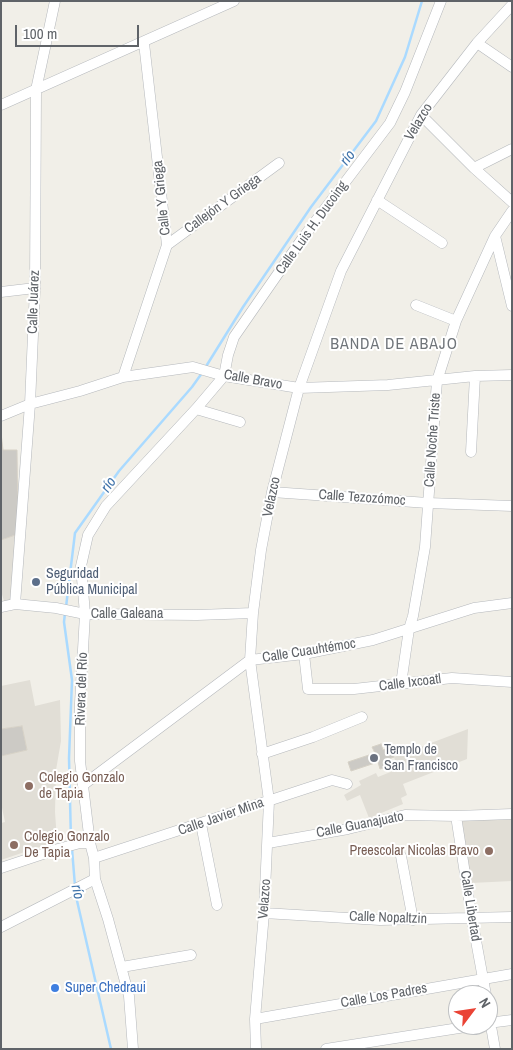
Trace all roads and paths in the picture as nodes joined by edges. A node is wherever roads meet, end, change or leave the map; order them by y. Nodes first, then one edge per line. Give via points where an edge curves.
1 (55, 1) edge
2 (234, 1) edge
3 (441, 1) edge
4 (512, 4) edge
5 (144, 43) junction
6 (477, 43) junction
7 (512, 67) edge
8 (36, 90) junction
9 (1, 105) edge
10 (421, 115) junction
11 (512, 149) edge
12 (279, 163) dead end
13 (474, 168) junction
14 (378, 200) junction
15 (512, 202) edge
16 (512, 211) edge
17 (495, 236) junction
18 (442, 243) dead end
19 (167, 245) junction
20 (35, 288) junction
21 (1, 292) edge
22 (416, 305) dead end
23 (512, 306) edge
24 (456, 321) junction
25 (222, 375) junction
26 (512, 375) edge
27 (475, 376) junction
28 (123, 377) junction
29 (437, 381) junction
30 (299, 388) junction
31 (30, 404) junction
32 (196, 409) junction
33 (1, 416) edge
34 (240, 422) dead end
35 (471, 452) dead end
36 (272, 492) junction
37 (428, 503) junction
38 (512, 506) edge
39 (512, 602) edge
40 (15, 604) junction
41 (1, 608) edge
42 (253, 613) junction
43 (82, 614) junction
44 (408, 629) junction
45 (304, 654) junction
46 (250, 660) junction
47 (512, 682) edge
48 (401, 684) junction
49 (362, 717) dead end
50 (262, 754) junction
51 (347, 784) dead end
52 (83, 785) junction
53 (269, 801) junction
54 (512, 814) edge
55 (456, 816) junction
56 (201, 824) junction
57 (85, 843) junction
58 (268, 843) junction
59 (401, 856) dead end
60 (94, 858) junction
61 (1, 868) edge
62 (91, 882) junction
63 (217, 905) dead end
64 (264, 913) junction
65 (512, 917) edge
66 (472, 919) junction
67 (413, 920) junction
68 (1, 927) edge
69 (191, 955) dead end
70 (122, 968) junction
71 (512, 974) edge
72 (483, 979) junction
73 (484, 985) edge
74 (255, 1019) junction
75 (512, 1020) edge
76 (498, 1022) edge
77 (448, 1030) edge
78 (492, 1035) edge
79 (133, 1049) edge
80 (256, 1049) edge
81 (326, 1049) edge
82 (495, 1049) edge

1 - 8 street, Calle Juárez
2 - 5 street
3 - 25 street, Calle Luis H. Ducoing via 390,123 302,239 234,337
4 - 6 street, Velazco
5 - 8 street
5 - 19 street, Calle Y Griega
6 - 7 street
6 - 10 street, Velazco
8 - 9 street
8 - 20 street, Calle Juárez
10 - 13 street
10 - 14 street, Velazco
11 - 13 street
12 - 19 street, Callejón Y Griega
13 - 15 street
14 - 18 street
14 - 30 street, Velazco via 341,271
16 - 17 street, Calle Noche Triste
17 - 23 street
17 - 24 street, Calle Noche Triste
19 - 28 street, Calle Y Griega
20 - 21 street
20 - 31 street, Calle Juárez
22 - 24 street
24 - 29 street, Calle Noche Triste
25 - 28 street, Calle Bravo via 193,367
25 - 30 street, Calle Bravo
25 - 32 street, Rivera del Río
26 - 27 street, Calle Bravo
27 - 29 street, Calle Bravo
27 - 35 street
28 - 31 street, Calle Bravo
29 - 30 street, Calle Bravo
29 - 37 street, Calle Noche Triste
30 - 36 street, Velazco
31 - 33 street, Calle Bravo
31 - 40 street, Calle Juárez
32 - 34 street
32 - 43 street, Rivera del Río via 96,519 88,535 81,566
36 - 37 street, Calle Tezozómoc
36 - 42 street, Velazco
37 - 38 street, Calle Tezozómoc
37 - 44 street, Calle Noche Triste via 425,547
39 - 44 street, Calle Cuauhtémoc via 474,608
40 - 41 street, Calle Galeana
40 - 43 street, Calle Galeana
42 - 43 street, Calle Galeana
42 - 46 street, Velazco
43 - 52 street, Rivera del Río via 80,761
44 - 45 street, Calle Cuauhtémoc via 373,640
44 - 48 street, Calle Noche Triste
45 - 46 street, Calle Cuauhtémoc
45 - 48 street, Calle Ixcoatl via 308,690
46 - 50 street, Velazco
46 - 52 street, Calle Cuauhtémoc
47 - 48 street, Calle Ixcoatl via 452,678
49 - 50 street
50 - 53 street, Velazco
51 - 53 street, Calle Javier Mina via 332,780
52 - 57 street, Rivera del Río
53 - 56 street, Calle Javier Mina
53 - 58 street, Velazco
54 - 55 street, Calle Guanajuato
55 - 58 street, Calle Guanajuato via 405,815
55 - 66 street, Calle Libertad
56 - 60 street, Calle Javier Mina
56 - 63 street
57 - 60 street, Rivera del Río
57 - 61 street
58 - 64 street, Velazco
59 - 67 street
60 - 62 street, Rivera del Río
62 - 68 street
62 - 70 street, Rivera del Río
64 - 67 street, Calle Nopaltzin
64 - 74 street, Velazco
65 - 66 street, Calle Nopaltzin
66 - 67 street, Calle Nopaltzin
66 - 72 street, Calle Libertad
69 - 70 street
70 - 79 street, Rivera del Río via 129,996
71 - 72 street, Calle Los Padres
72 - 73 street, Calle Libertad
72 - 74 street, Calle Los Padres
74 - 80 street, Velazco
75 - 76 street
77 - 81 street
78 - 82 street

